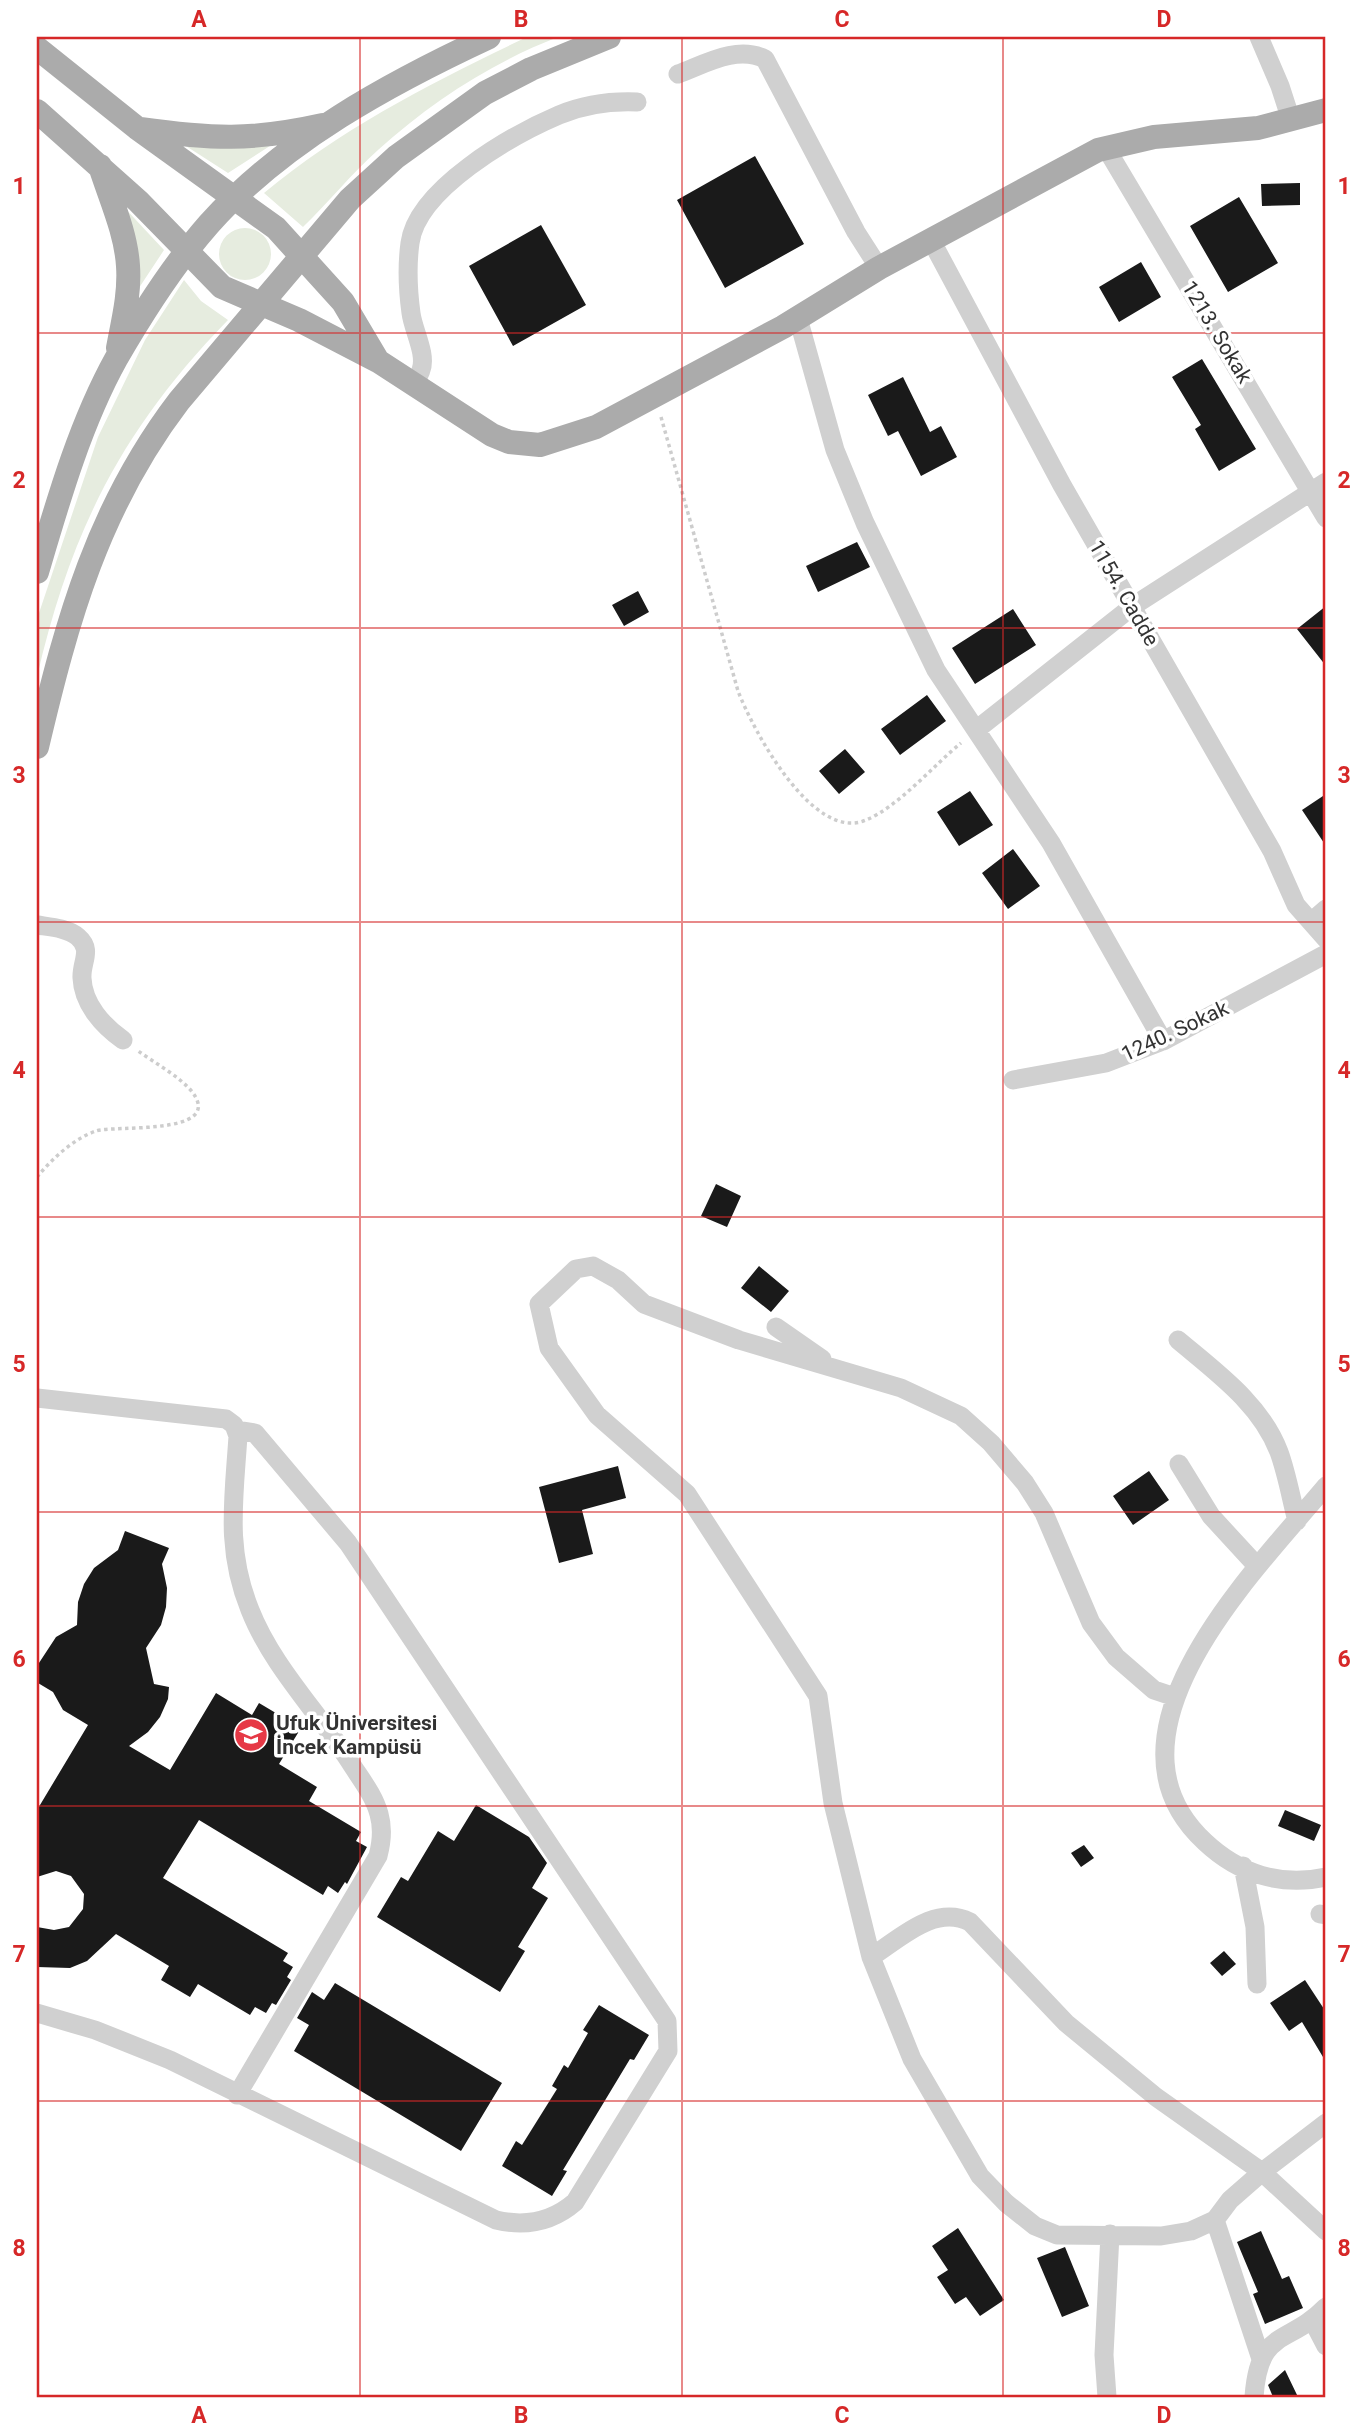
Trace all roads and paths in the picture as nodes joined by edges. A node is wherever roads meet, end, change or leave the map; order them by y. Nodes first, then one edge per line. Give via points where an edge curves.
1 (489, 37) edge
2 (609, 37) edge
3 (1259, 37) edge
4 (37, 48) edge
5 (678, 74) dead end
6 (637, 102) dead end
7 (37, 110) edge
8 (1326, 110) edge
9 (1291, 120) junction
10 (330, 123) junction
11 (136, 128) junction
12 (1106, 148) junction
13 (100, 165) junction
14 (233, 200) junction
15 (931, 240) junction
16 (187, 251) junction
17 (304, 256) junction
18 (878, 268) junction
19 (263, 304) junction
20 (798, 318) junction
21 (116, 360) junction
22 (379, 361) junction
23 (413, 384) junction
24 (655, 397) junction
25 (1319, 487) edge
26 (1326, 518) edge
27 (37, 572) edge
28 (1133, 607) junction
29 (976, 730) junction
30 (37, 747) edge
31 (1326, 909) edge
32 (1311, 922) junction
33 (37, 925) edge
34 (1326, 939) edge
35 (1326, 954) edge
36 (123, 1040) joint
37 (1163, 1041) junction
38 (1013, 1080) dead end
39 (37, 1177) edge
40 (776, 1327) dead end
41 (1178, 1340) dead end
42 (841, 1370) junction
43 (37, 1398) edge
44 (237, 1430) junction
45 (1179, 1464) dead end
46 (1326, 1486) edge
47 (1297, 1521) junction
48 (1257, 1566) junction
49 (1175, 1698) junction
50 (1242, 1866) junction
51 (1326, 1877) edge
52 (871, 1957) junction
53 (1257, 1984) dead end
54 (37, 2013) edge
55 (237, 2095) junction
56 (1326, 2123) edge
57 (1262, 2172) junction
58 (1214, 2220) junction
59 (1326, 2231) edge
60 (1110, 2234) junction
61 (1320, 2314) edge
62 (1326, 2346) edge
63 (1261, 2359) junction
64 (1107, 2397) edge
65 (1254, 2397) edge

1 - 10 main road
2 - 17 main road via 485,93 424,135 351,199
3 - 9 street
4 - 11 main road
5 - 18 street via 734,53 765,59
6 - 23 street via 615,101 561,114 459,176 423,208 410,246 410,309 422,359 422,370
7 - 13 main road
8 - 9 main road
9 - 12 main road via 1258,128 1154,137
10 - 11 main road via 235,139
10 - 14 main road
11 - 14 main road
12 - 15 main road
12 - 25 street, 1213. Sokak
13 - 16 main road
13 - 21 main road via 128,266
14 - 16 main road
14 - 17 main road via 276,228
15 - 18 main road
15 - 28 street, 1154. Cadde
16 - 19 main road via 222,287
16 - 21 main road
17 - 19 main road
17 - 22 main road via 343,302
18 - 20 main road
19 - 22 main road
19 - 30 main road via 179,401 123,484 83,577
20 - 24 main road
20 - 29 street via 835,450 864,523 936,670
21 - 27 main road via 90,417
22 - 23 main road
23 - 24 main road via 492,435 540,445 575,436
24 - 29 path via 738,691 753,729 820,814 843,824 866,821
25 - 26 street, 1213. Sokak
25 - 28 street
28 - 29 street
28 - 32 street, 1154. Cadde via 1272,851 1296,905
29 - 37 street via 1089,906
31 - 32 street
32 - 34 street, 1154. Cadde
33 - 36 street via 69,932 81,940 87,952 82,976 89,1003 104,1025
35 - 37 street, 1240. Sokak
36 - 39 path via 191,1091 196,1102 194,1115 183,1124 98,1130 80,1138
37 - 38 street, 1240. Sokak via 1106,1063
40 - 42 street
41 - 47 street via 1229,1383 1262,1419 1279,1451
42 - 49 street via 901,1388 961,1416 991,1443 1026,1483 1044,1513 1091,1623 1115,1657 1154,1690
42 - 52 street via 739,1340 643,1304 618,1280 593,1266 576,1269 539,1304 549,1348 597,1415 687,1494 818,1696 833,1803
43 - 44 street via 226,1419
44 - 55 street via 230,1522 242,1591 272,1654 373,1798 382,1835 378,1856
44 - 55 street via 255,1433 348,1543 667,2021 670,2035 668,2051 575,2202 552,2217 525,2224 496,2220
45 - 48 street via 1211,1516
46 - 47 street
47 - 48 street
48 - 49 street via 1199,1648
49 - 50 street via 1165,1744 1175,1802 1185,1824 1212,1849
50 - 51 street via 1273,1880 1302,1882
50 - 53 street via 1255,1927
52 - 57 street via 937,1917 954,1916 970,1922 1066,2023 1156,2097
52 - 60 street via 912,2059 980,2176 1035,2226 1057,2235
54 - 55 street via 133,2044
56 - 57 street
57 - 58 street
57 - 59 street
58 - 60 street via 1176,2234
58 - 63 street
60 - 64 street via 1104,2355
61 - 62 street
61 - 63 street via 1281,2335
63 - 65 street

